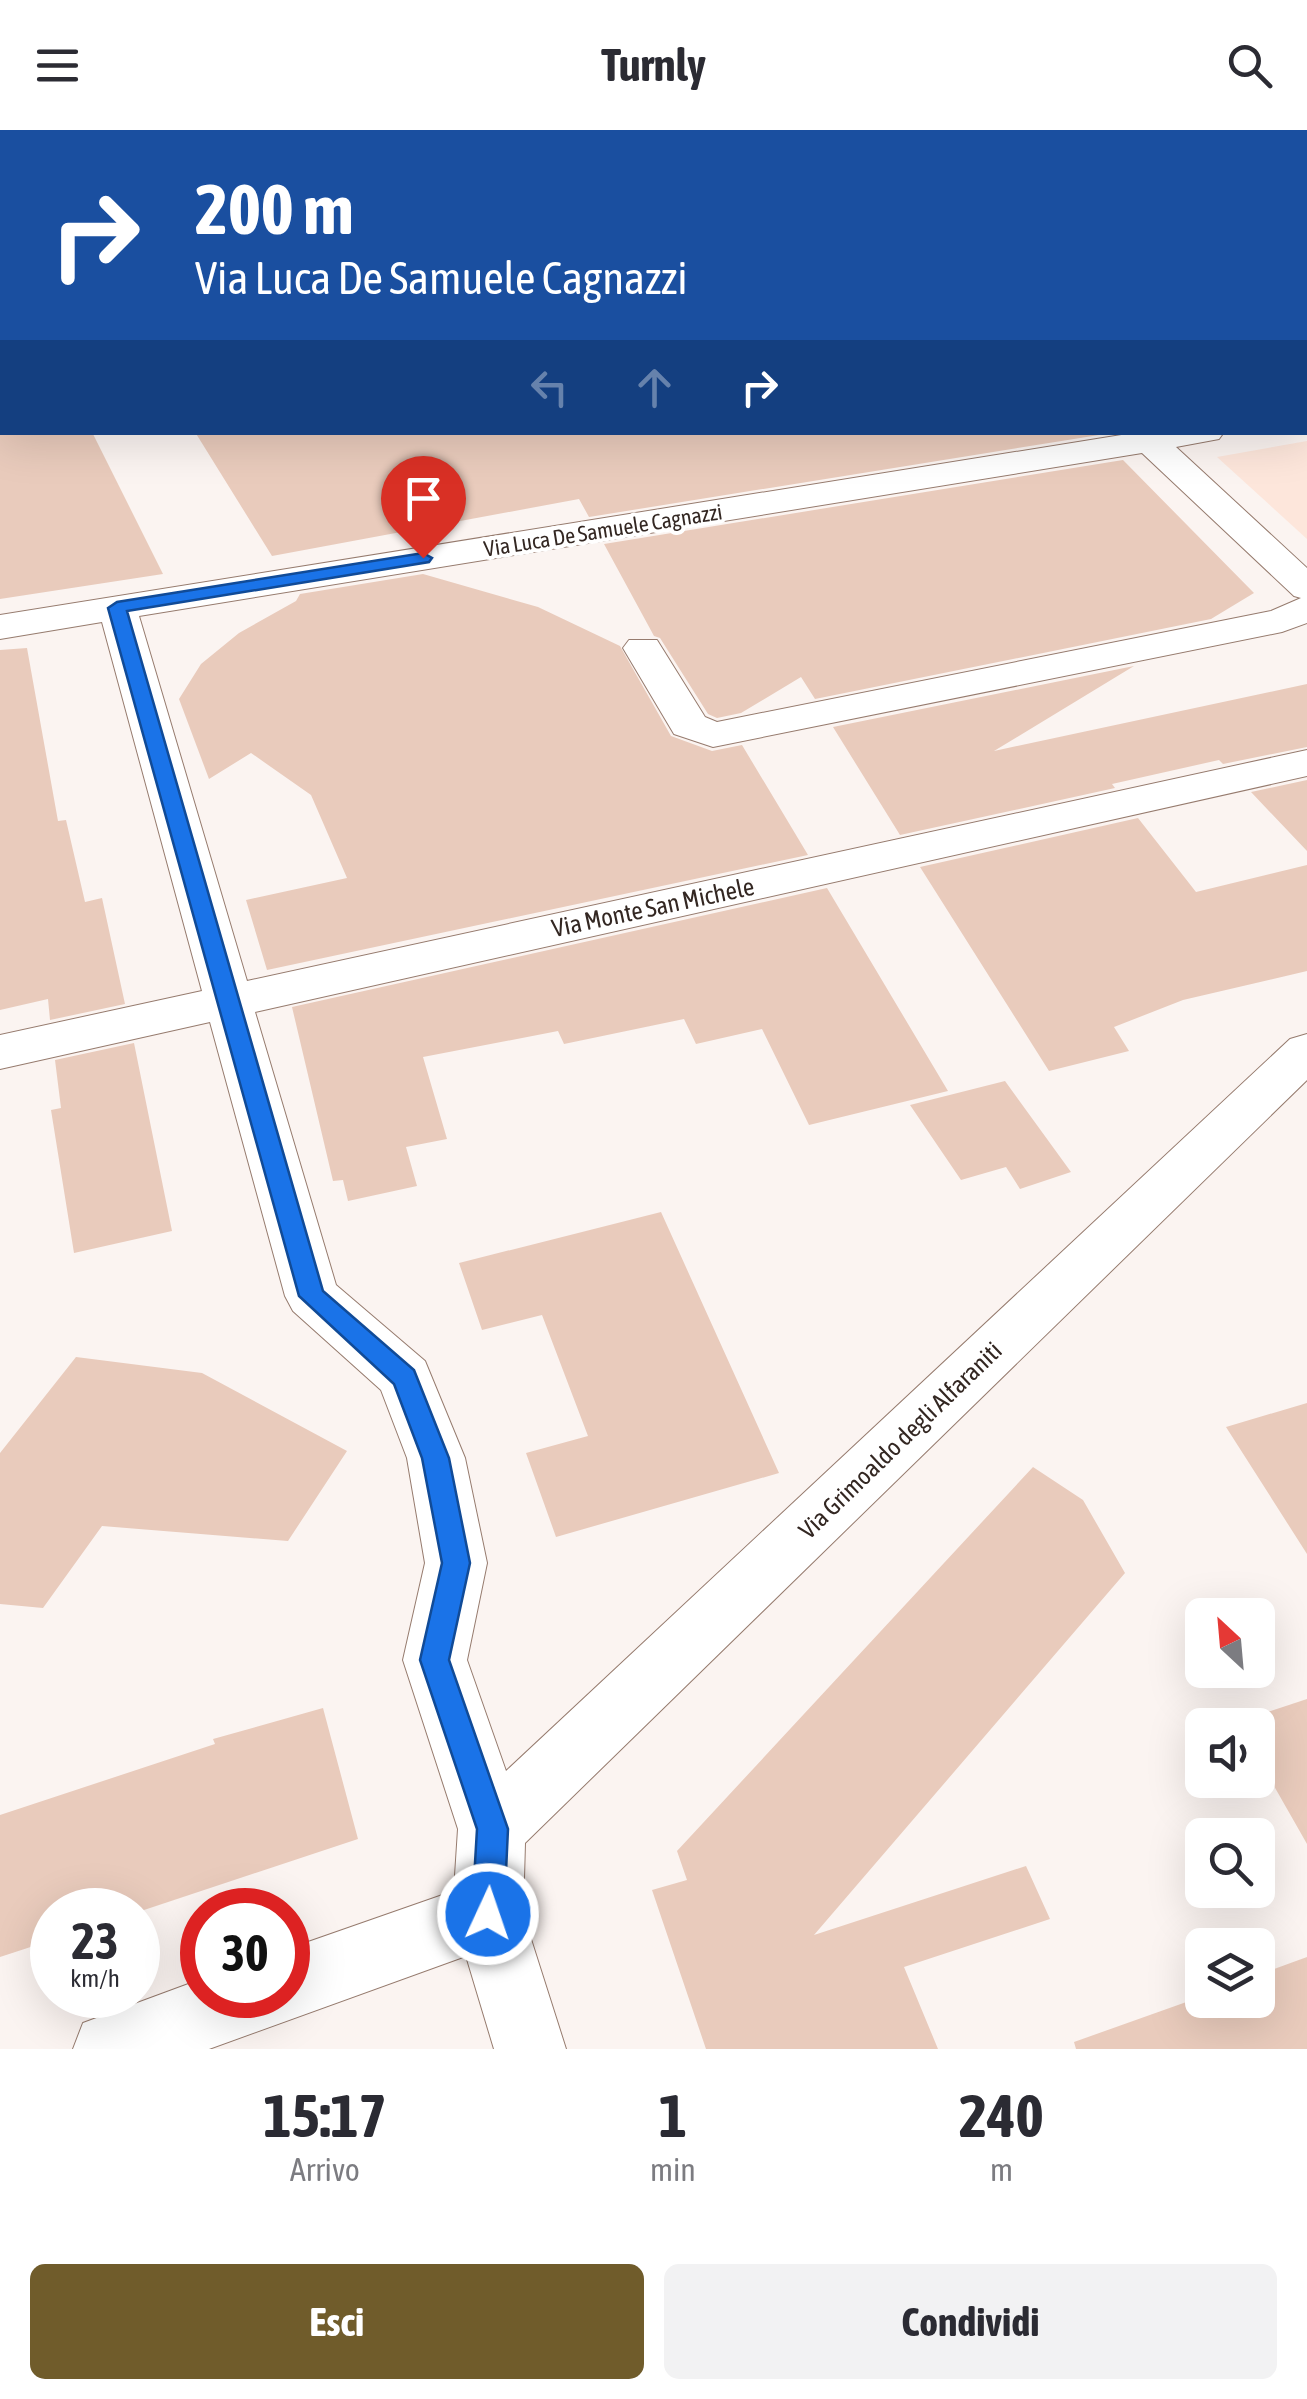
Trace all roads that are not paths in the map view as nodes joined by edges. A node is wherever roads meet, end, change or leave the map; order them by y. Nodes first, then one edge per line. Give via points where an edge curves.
1 (1190, 435) edge
2 (1150, 442) junction
3 (1307, 588) edge
4 (117, 608) junction
5 (1307, 608) edge
6 (0, 627) edge
7 (644, 648) dead end
8 (1307, 763) edge
9 (227, 1002) junction
10 (1307, 1051) edge
11 (0, 1052) edge
12 (492, 1829) junction
13 (488, 1914) junction
14 (310, 1977) edge
15 (195, 2018) edge
16 (109, 2049) edge
17 (530, 2049) edge

1 - 2 street, Via Luca De Samuele Cagnazzi
2 - 3 street
2 - 4 street, Via Luca De Samuele Cagnazzi
4 - 6 street, Via Luca De Samuele Cagnazzi
4 - 9 street
5 - 7 street via 1282,620 712,735 689,725
8 - 9 street, Via Monte San Michele
9 - 11 street, Via Monte San Michele
9 - 12 street via 312,1296 404,1378 436,1458 456,1563 435,1660
10 - 12 street, Via Grimoaldo degli Alfaraniti
12 - 13 street
13 - 14 street
13 - 17 street
15 - 16 street

